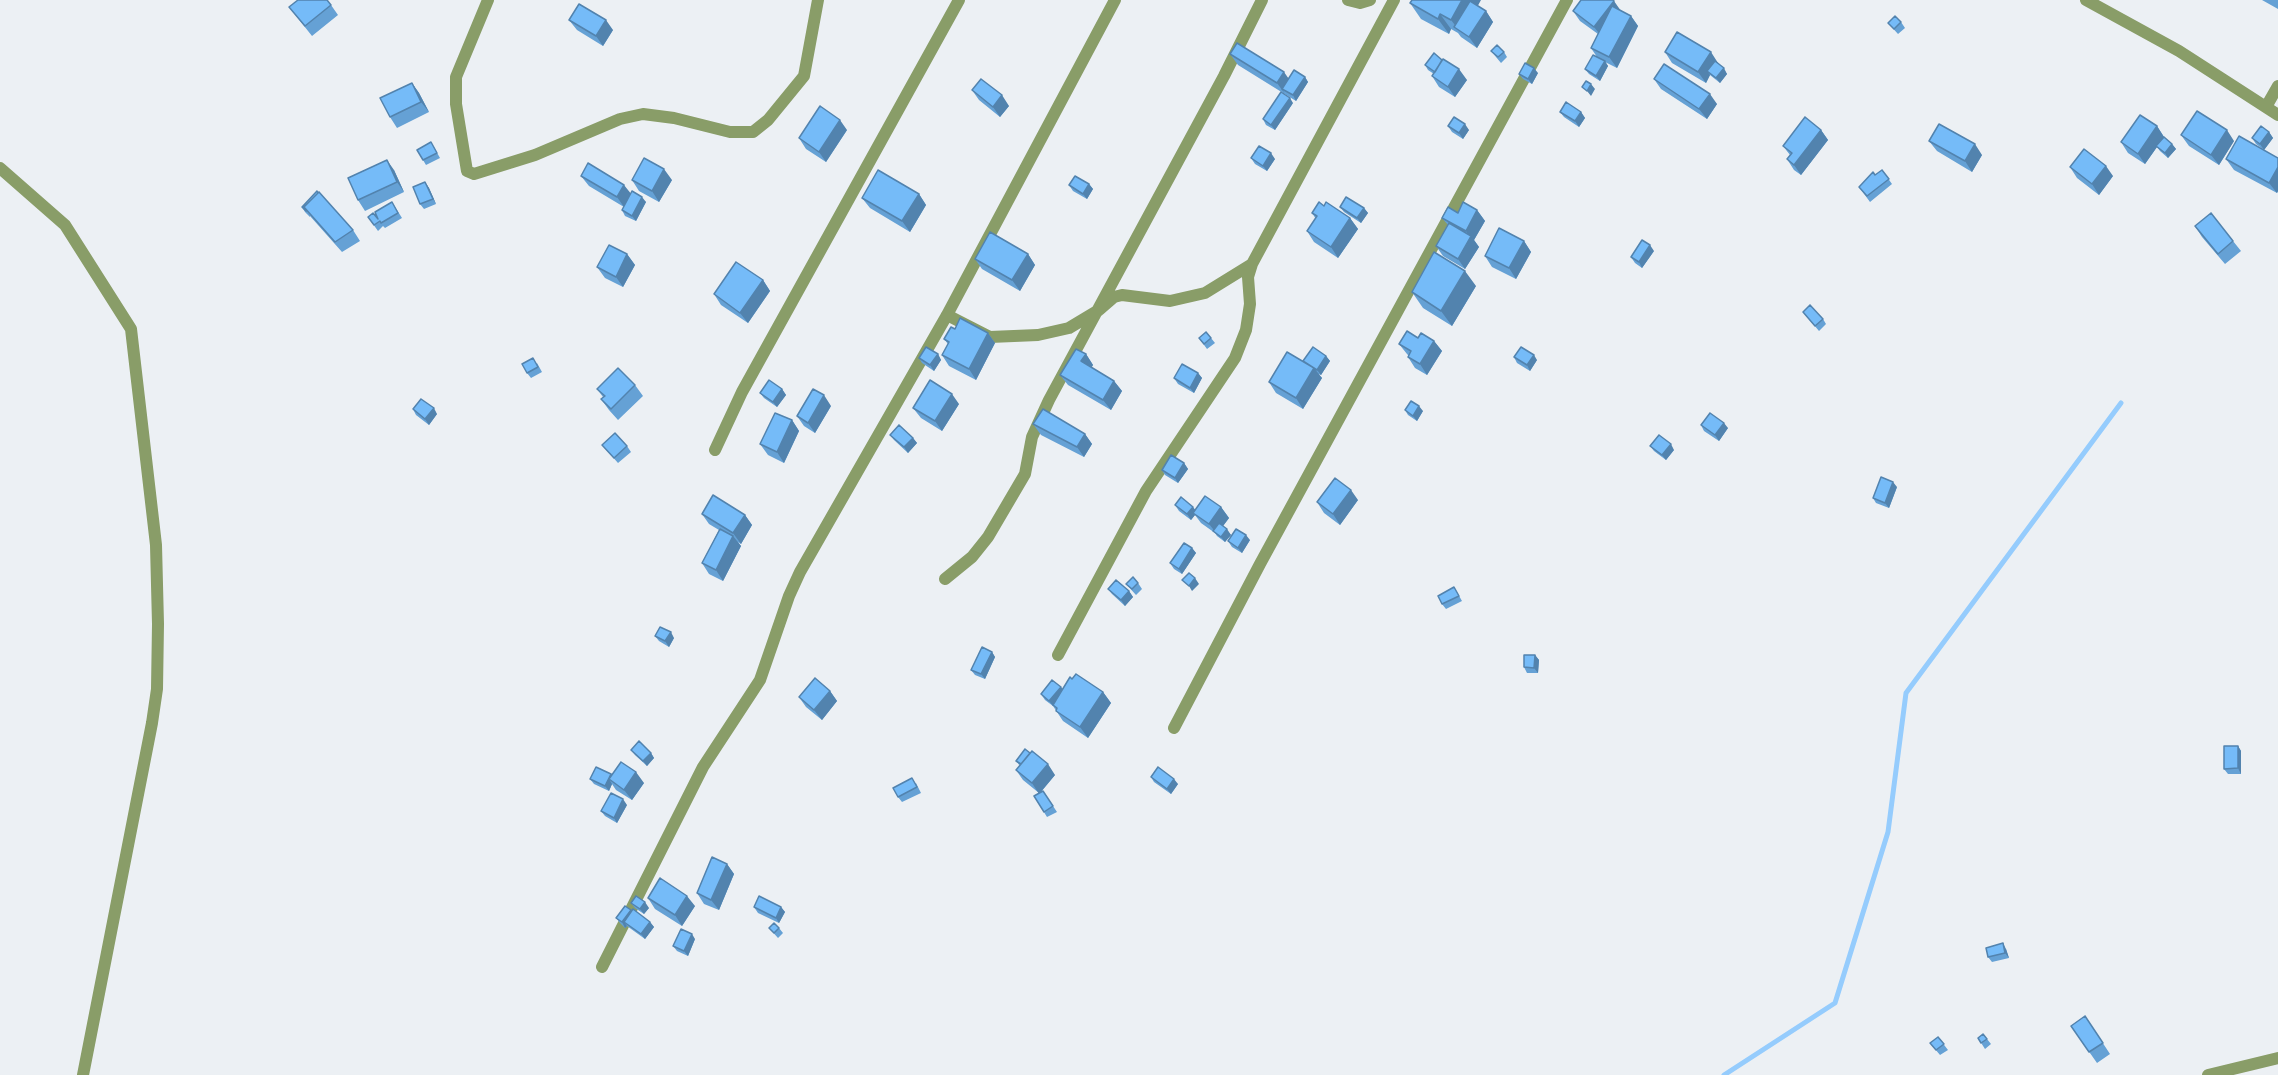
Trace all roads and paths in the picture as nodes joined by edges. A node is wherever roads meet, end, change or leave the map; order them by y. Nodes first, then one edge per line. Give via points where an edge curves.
1 (488, 0) edge
2 (818, 0) edge
3 (959, 0) edge
4 (1115, 0) edge
5 (1262, 0) edge
6 (1348, 0) edge
7 (1370, 0) edge
8 (1394, 0) edge
9 (1567, 0) edge
10 (2086, 0) edge
11 (2278, 86) edge
12 (2266, 106) junction
13 (2278, 115) edge
14 (0, 168) edge
15 (1252, 264) junction
16 (1099, 310) junction
17 (947, 315) junction
18 (715, 450) dead end
19 (945, 579) dead end
20 (1058, 655) dead end
21 (1174, 728) dead end
22 (602, 967) dead end
23 (2278, 1058) edge
24 (83, 1075) edge
25 (2208, 1075) edge

1 - 2 street via 456,76 456,104 467,171 474,174 643,114 730,132 753,132 768,120 804,76
3 - 18 street via 742,392
4 - 17 street
5 - 16 street
6 - 7 street
8 - 15 street
9 - 21 street
10 - 12 street
11 - 12 street
12 - 13 street
14 - 24 street via 65,225 131,329 154,522 158,624 152,723
15 - 16 street via 1205,293 1170,301 1122,295
15 - 20 street via 1247,321 1235,358 1146,491
16 - 17 street via 1069,328 1008,337 990,337
16 - 19 street via 1049,400 1032,437 1025,474 1013,495 972,557
17 - 22 street via 800,572 760,680 703,767
23 - 25 street

